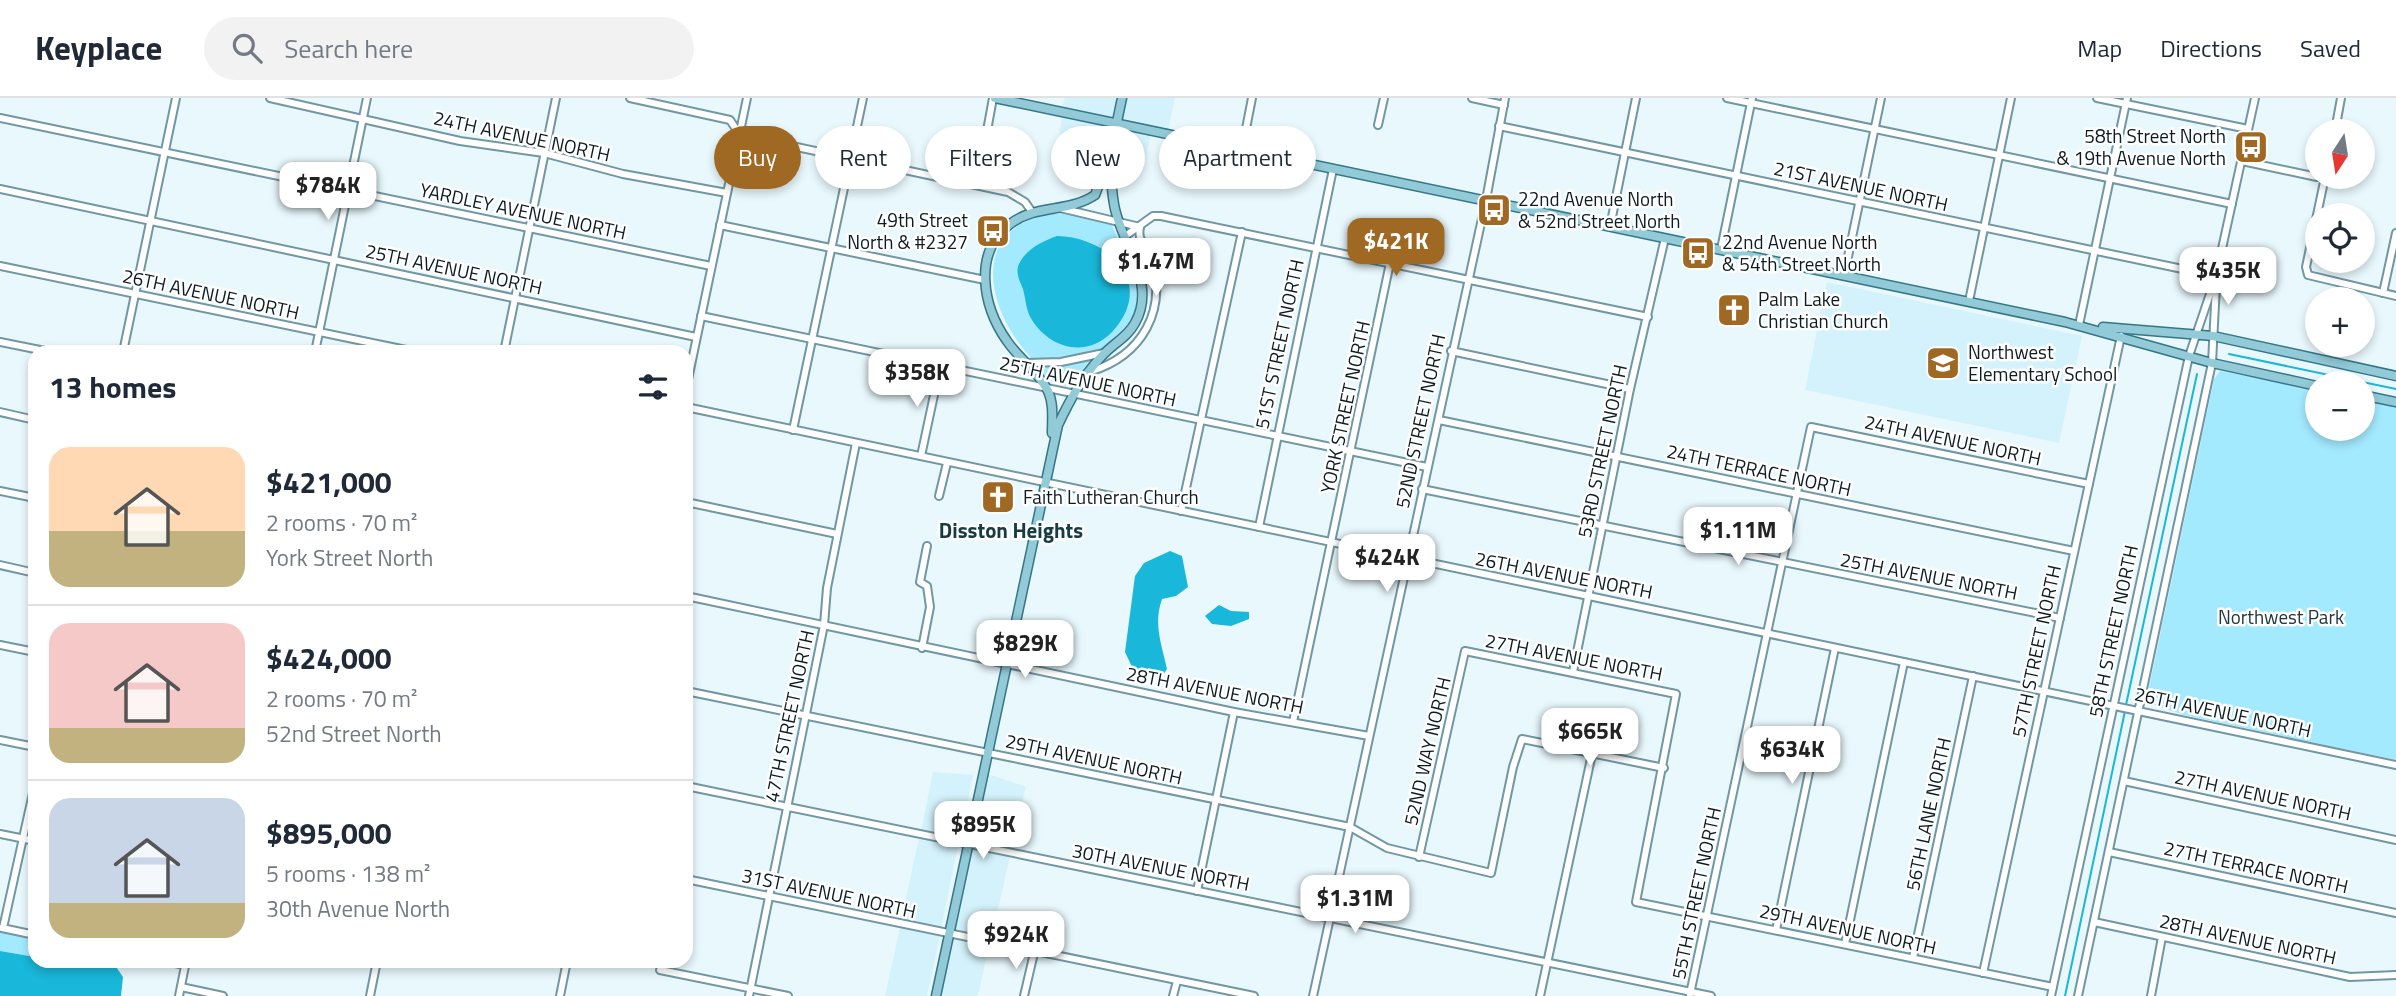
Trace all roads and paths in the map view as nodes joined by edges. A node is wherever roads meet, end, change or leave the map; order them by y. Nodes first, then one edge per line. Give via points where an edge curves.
1 (176, 98) edge
2 (270, 98) edge
3 (367, 98) edge
4 (556, 98) edge
5 (630, 98) edge
6 (747, 98) edge
7 (863, 98) edge
8 (994, 98) edge
9 (1122, 98) edge
10 (1252, 98) edge
11 (1384, 98) edge
12 (1472, 98) edge
13 (1636, 98) edge
14 (1727, 98) edge
15 (1881, 98) edge
16 (2011, 98) edge
17 (2097, 98) edge
18 (2255, 98) edge
19 (2341, 98) edge
20 (1751, 100) edge
21 (1504, 101) edge
22 (2126, 101) edge
23 (363, 116) junction
24 (0, 118) edge
25 (2337, 119) edge
26 (1117, 123) junction
27 (1378, 125) dead end
28 (734, 126) edge
29 (742, 126) edge
30 (857, 126) edge
31 (989, 126) edge
32 (1116, 126) edge
33 (1246, 126) edge
34 (1499, 127) junction
35 (1874, 129) junction
36 (2248, 129) junction
37 (1159, 132) edge
38 (164, 153) junction
39 (544, 153) junction
40 (1625, 153) junction
41 (1999, 155) junction
42 (2242, 161) junction
43 (1316, 165) edge
44 (1333, 169) junction
45 (2305, 174) edge
46 (1736, 176) junction
47 (2110, 178) junction
48 (0, 189) edge
49 (728, 189) edge
50 (844, 189) edge
51 (991, 189) edge
52 (1097, 189) edge
53 (1113, 189) edge
54 (2319, 189) edge
55 (348, 191) junction
56 (727, 193) junction
57 (1486, 200) junction
58 (1859, 202) junction
59 (2232, 204) junction
60 (1058, 208) junction
61 (1032, 212) junction
62 (150, 221) junction
63 (1119, 222) junction
64 (720, 225) junction
65 (1610, 226) junction
66 (528, 227) junction
67 (1140, 227) junction
68 (1984, 228) junction
69 (1242, 232) junction
70 (2396, 233) edge
71 (1125, 237) junction
72 (1665, 238) junction
73 (831, 247) junction
74 (1315, 248) junction
75 (1721, 249) junction
76 (2095, 251) junction
77 (334, 259) junction
78 (1390, 263) junction
79 (0, 266) edge
80 (711, 266) junction
81 (1844, 276) junction
82 (2216, 276) junction
83 (1467, 278) junction
84 (985, 280) junction
85 (2383, 293) junction
86 (135, 294) junction
87 (2396, 296) edge
88 (513, 298) junction
89 (1969, 302) junction
90 (701, 316) junction
91 (1648, 317) junction
92 (2079, 325) junction
93 (319, 332) junction
94 (2198, 335) junction
95 (2121, 336) junction
96 (2213, 336) junction
97 (696, 337) junction
98 (812, 341) junction
99 (0, 342) edge
100 (124, 345) edge
101 (316, 345) edge
102 (379, 345) edge
103 (505, 345) edge
104 (28, 348) edge
105 (1451, 351) junction
106 (693, 353) edge
107 (1104, 354) junction
108 (2189, 356) junction
109 (1027, 363) junction
110 (2212, 363) junction
111 (940, 367) junction
112 (1088, 372) junction
113 (2396, 376) edge
114 (2305, 383) edge
115 (1046, 388) junction
116 (1630, 388) junction
117 (1073, 394) junction
118 (2375, 398) edge
119 (2396, 402) edge
120 (693, 409) edge
121 (0, 412) edge
122 (28, 418) edge
123 (1201, 421) junction
124 (1438, 421) junction
125 (1811, 427) joint
126 (793, 430) junction
127 (1276, 436) junction
128 (856, 443) junction
129 (1052, 443) junction
130 (1351, 453) junction
131 (921, 456) junction
132 (1616, 457) junction
133 (947, 463) junction
134 (1427, 467) junction
135 (1044, 483) junction
136 (2089, 484) junction
137 (1422, 489) junction
138 (0, 491) edge
139 (1797, 494) junction
140 (939, 496) dead end
141 (28, 497) edge
142 (693, 503) edge
143 (1181, 511) junction
144 (1602, 526) junction
145 (1259, 527) junction
146 (838, 534) junction
147 (1333, 543) junction
148 (927, 546) dead end
149 (2074, 551) junction
150 (1408, 561) junction
151 (1783, 562) junction
152 (0, 565) edge
153 (28, 571) edge
154 (1588, 596) junction
155 (693, 597) edge
156 (2060, 618) junction
157 (824, 625) junction
158 (1768, 632) junction
159 (0, 645) edge
160 (922, 648) junction
161 (1835, 648) junction
162 (28, 651) edge
163 (1465, 651) joint
164 (1005, 662) junction
165 (1904, 662) junction
166 (1573, 672) junction
167 (1973, 676) junction
168 (2044, 690) junction
169 (693, 692) edge
170 (2115, 705) junction
171 (2137, 710) junction
172 (1234, 712) junction
173 (804, 715) junction
174 (1293, 722) junction
175 (1369, 736) junction
176 (0, 740) edge
177 (28, 746) edge
178 (987, 752) junction
179 (1592, 754) junction
180 (2396, 765) edge
181 (1664, 768) junction
182 (2124, 782) junction
183 (693, 787) edge
184 (1215, 800) junction
185 (786, 807) junction
186 (28, 818) edge
187 (1350, 827) junction
188 (0, 834) edge
189 (24, 838) junction
190 (28, 839) edge
191 (2396, 839) edge
192 (969, 844) junction
193 (2109, 852) junction
194 (1419, 857) junction
195 (693, 881) edge
196 (1197, 891) junction
197 (767, 897) junction
198 (2396, 913) edge
199 (1331, 916) junction
200 (1707, 916) junction
201 (2094, 922) junction
202 (2, 928) edge
203 (1776, 930) junction
204 (28, 933) edge
205 (949, 934) junction
206 (2162, 937) junction
207 (1845, 944) junction
208 (1034, 953) junction
209 (1913, 958) junction
210 (1548, 962) junction
211 (185, 968) edge
212 (376, 968) edge
213 (566, 968) edge
214 (660, 970) dead end
215 (1983, 973) junction
216 (2396, 975) edge
217 (1177, 981) junction
218 (181, 987) junction
219 (2053, 987) junction
220 (750, 992) edge
221 (1690, 994) edge
222 (179, 996) edge
223 (223, 996) edge
224 (370, 996) edge
225 (560, 996) edge
226 (788, 996) edge
227 (936, 996) edge
228 (1024, 996) edge
229 (1174, 996) edge
230 (1254, 996) edge
231 (1313, 996) edge
232 (1540, 996) edge
233 (1711, 996) edge
234 (2051, 996) edge
235 (2078, 996) edge
236 (2151, 996) edge

1 - 38 street
2 - 23 street, 24TH AVENUE NORTH
3 - 23 street
4 - 39 street
5 - 28 street via 730,120
6 - 29 street
7 - 30 street
8 - 26 main road
8 - 31 street
9 - 26 main road
10 - 33 street
11 - 27 street
12 - 21 street
13 - 40 street
14 - 20 street
15 - 35 street
16 - 41 street
17 - 22 street
18 - 36 street, 58TH STREET NORTH
19 - 25 street
20 - 35 street
20 - 46 street
21 - 34 street, 52ND STREET NORTH
22 - 36 street
22 - 47 street
23 - 39 street, 24TH AVENUE NORTH via 460,141
23 - 55 street
24 - 38 street, YARDLEY AVENUE NORTH
26 - 32 main road
26 - 37 main road
34 - 40 street, 21ST AVENUE NORTH
34 - 57 street, 52ND STREET NORTH
35 - 41 street
35 - 58 street
36 - 42 street, 58TH STREET NORTH
38 - 55 street, YARDLEY AVENUE NORTH
38 - 62 street
39 - 56 street, 24TH AVENUE NORTH via 623,174
39 - 66 street
40 - 46 street, 21ST AVENUE NORTH
40 - 65 street
41 - 47 street
41 - 68 street
42 - 45 street
42 - 59 street, 58TH STREET NORTH
43 - 44 main road
44 - 57 main road
44 - 74 street, 51ST STREET NORTH
46 - 58 street, 21ST AVENUE NORTH
46 - 75 street
47 - 59 street
47 - 76 street
48 - 62 street, 25TH AVENUE NORTH
49 - 56 street
50 - 73 street
51 - 61 street via 1018,197
52 - 60 main road via 1095,195 1074,206
53 - 63 main road
54 - 85 street via 2308,275
55 - 66 street, YARDLEY AVENUE NORTH
55 - 77 street
56 - 64 street
57 - 65 main road
57 - 83 street, 52ND STREET NORTH
58 - 68 street, 21ST AVENUE NORTH
58 - 81 street
59 - 82 street, 58TH STREET NORTH
60 - 61 main road
60 - 63 street
61 - 84 main road via 1006,227 996,240
62 - 77 street, 25TH AVENUE NORTH
62 - 86 street
63 - 67 street
63 - 71 main road
64 - 73 street
64 - 80 street
65 - 72 main road
66 - 80 street, YARDLEY AVENUE NORTH
66 - 88 street
67 - 69 street via 1157,215
67 - 71 street
67 - 112 street via 1140,240 1150,254 1156,282 1151,323 1128,354
68 - 76 street, 21ST AVENUE NORTH
68 - 89 street
69 - 74 street
69 - 123 street
70 - 85 street
71 - 107 main road via 1141,279 1141,307 1121,342
72 - 75 main road
72 - 91 street, 53RD STREET NORTH
73 - 84 street
73 - 98 street
74 - 78 street
74 - 127 street, 51ST STREET NORTH
75 - 81 main road
76 - 82 street, 21ST AVENUE NORTH
76 - 92 street
77 - 88 street, 25TH AVENUE NORTH
77 - 93 street
78 - 83 street
78 - 130 street, YORK STREET NORTH
79 - 86 street, 26TH AVENUE NORTH
80 - 90 street
81 - 89 main road
82 - 94 street, 58TH STREET NORTH
82 - 96 street, 58TH STREET NORTH
83 - 91 street
83 - 105 street, 52ND STREET NORTH
84 - 109 main road via 986,297 999,329
85 - 87 street
86 - 93 street, 26TH AVENUE NORTH
86 - 100 street
88 - 97 street, 25TH AVENUE NORTH
88 - 103 street
89 - 92 main road
90 - 97 street
90 - 98 street, 25TH AVENUE NORTH
91 - 116 street, 53RD STREET NORTH
92 - 94 main road
92 - 95 main road
93 - 101 street
93 - 102 street, 26TH AVENUE NORTH
94 - 96 main road
94 - 108 street, 58TH STREET NORTH
95 - 108 main road
95 - 136 street, 57TH STREET NORTH
96 - 110 street, 58TH STREET NORTH
96 - 113 main road
97 - 106 street
98 - 111 street, 25TH AVENUE NORTH
98 - 126 street
99 - 104 street
105 - 116 street
105 - 124 street, 52ND STREET NORTH
107 - 109 street
107 - 112 main road
108 - 110 main road
108 - 170 street, 58TH STREET NORTH
109 - 115 main road
110 - 114 main road
110 - 171 street, 58TH STREET NORTH
111 - 115 street, 25TH AVENUE NORTH
111 - 131 street
112 - 117 main road
115 - 117 street, 25TH AVENUE NORTH
115 - 129 main road
116 - 132 street, 53RD STREET NORTH
117 - 123 street, 25TH AVENUE NORTH
117 - 129 main road
118 - 119 main road
120 - 126 street, 26TH AVENUE NORTH
121 - 122 street
123 - 127 street, 25TH AVENUE NORTH
123 - 143 street
124 - 132 street, 24TH TERRACE NORTH
124 - 134 street, 52ND STREET NORTH
125 - 136 street, 24TH AVENUE NORTH
125 - 139 street, 55TH STREET NORTH
126 - 128 street, 26TH AVENUE NORTH
127 - 130 street, 25TH AVENUE NORTH
127 - 145 street, 51ST STREET NORTH
128 - 131 street, 26TH AVENUE NORTH
128 - 146 street, 47TH STREET NORTH
129 - 135 main road
130 - 134 street, 25TH AVENUE NORTH
130 - 147 street, YORK STREET NORTH
131 - 133 street, 26TH AVENUE NORTH
132 - 139 street, 24TH TERRACE NORTH
132 - 144 street, 53RD STREET NORTH
133 - 135 street, 26TH AVENUE NORTH
133 - 140 street
134 - 137 street, 52ND STREET NORTH
135 - 143 street, 26TH AVENUE NORTH
135 - 164 main road
136 - 149 street, 57TH STREET NORTH
137 - 144 street, 25TH AVENUE NORTH
137 - 150 street, 52ND STREET NORTH
138 - 141 street
139 - 149 street, 24TH TERRACE NORTH
139 - 151 street, 55TH STREET NORTH
142 - 146 street
143 - 145 street, 26TH AVENUE NORTH
144 - 151 street, 25TH AVENUE NORTH
144 - 154 street, 53RD STREET NORTH
145 - 147 street, 26TH AVENUE NORTH
146 - 157 street, 47TH STREET NORTH
147 - 150 street, 26TH AVENUE NORTH
147 - 174 street, YORK STREET NORTH
148 - 160 street via 920,582 927,586 930,607
149 - 156 street, 57TH STREET NORTH
150 - 154 street, 26TH AVENUE NORTH
150 - 175 street, 52ND STREET NORTH
151 - 156 street, 25TH AVENUE NORTH
151 - 158 street, 55TH STREET NORTH
152 - 153 street
154 - 158 street, 26TH AVENUE NORTH
154 - 166 street, 53RD STREET NORTH
155 - 157 street, 28TH AVENUE NORTH
156 - 168 street, 57TH STREET NORTH
157 - 160 street, 28TH AVENUE NORTH
157 - 173 street, 47TH STREET NORTH
158 - 161 street, 26TH AVENUE NORTH
158 - 200 street, 55TH STREET NORTH
159 - 162 street
160 - 164 street, 28TH AVENUE NORTH
161 - 165 street, 26TH AVENUE NORTH
161 - 203 street
163 - 166 street, 27TH AVENUE NORTH
163 - 194 street, 52ND WAY NORTH
164 - 172 street, 28TH AVENUE NORTH
164 - 178 main road
165 - 167 street, 26TH AVENUE NORTH
165 - 207 street
166 - 181 street, 27TH AVENUE NORTH via 1676,694
167 - 168 street, 26TH AVENUE NORTH
167 - 209 street, 56TH LANE NORTH
168 - 170 street, 26TH AVENUE NORTH
168 - 215 street, 57TH STREET NORTH
169 - 173 street, 29TH AVENUE NORTH
170 - 171 street, 26TH AVENUE NORTH
170 - 219 street, 58TH STREET NORTH
171 - 180 street, 26TH AVENUE NORTH
171 - 182 street, 58TH STREET NORTH
172 - 174 street, 28TH AVENUE NORTH
172 - 184 street
173 - 178 street, 29TH AVENUE NORTH
173 - 185 street, 47TH STREET NORTH
174 - 175 street, 28TH AVENUE NORTH
175 - 187 street, 52ND STREET NORTH
176 - 177 street
178 - 184 street, 29TH AVENUE NORTH
178 - 192 main road
179 - 181 street
179 - 194 street, 29TH AVENUE NORTH via 1522,739 1491,873
179 - 210 street
181 - 200 street, 29TH AVENUE NORTH via 1636,902
182 - 191 street, 27TH AVENUE NORTH
182 - 193 street, 58TH STREET NORTH
183 - 185 street, 30TH AVENUE NORTH
184 - 187 street, 29TH AVENUE NORTH
184 - 196 street
185 - 192 street, 30TH AVENUE NORTH
185 - 197 street, 47TH STREET NORTH
186 - 189 street
187 - 194 street, 29TH AVENUE NORTH via 1387,848
187 - 199 street, 52ND STREET NORTH
188 - 189 street
189 - 190 street
189 - 202 street
192 - 196 street, 30TH AVENUE NORTH
192 - 205 main road
193 - 198 street, 27TH TERRACE NORTH
193 - 201 street, 58TH STREET NORTH
195 - 197 street, 31ST AVENUE NORTH
196 - 199 street, 30TH AVENUE NORTH
197 - 205 street, 31ST AVENUE NORTH
197 - 220 street, 47TH STREET NORTH
199 - 210 street, 30TH AVENUE NORTH
199 - 231 street, 52ND STREET NORTH
200 - 203 street, 29TH AVENUE NORTH
200 - 221 street, 55TH STREET NORTH
201 - 206 street, 28TH AVENUE NORTH
201 - 235 street, 58TH STREET NORTH
202 - 204 street
203 - 207 street, 29TH AVENUE NORTH
205 - 208 street, 31ST AVENUE NORTH
205 - 227 main road
206 - 216 street, 28TH AVENUE NORTH via 2350,977
206 - 236 street
207 - 209 street, 29TH AVENUE NORTH
208 - 217 street, 31ST AVENUE NORTH
208 - 228 street
209 - 215 street, 29TH AVENUE NORTH
210 - 221 street, 30TH AVENUE NORTH
210 - 232 street
211 - 218 street
212 - 224 street
213 - 225 street
214 - 220 street
215 - 219 street, 29TH AVENUE NORTH
217 - 229 street
217 - 230 street, 31ST AVENUE NORTH
218 - 222 street
218 - 223 street
219 - 234 street, 58TH STREET NORTH
220 - 226 street
221 - 233 street, 30TH AVENUE NORTH

